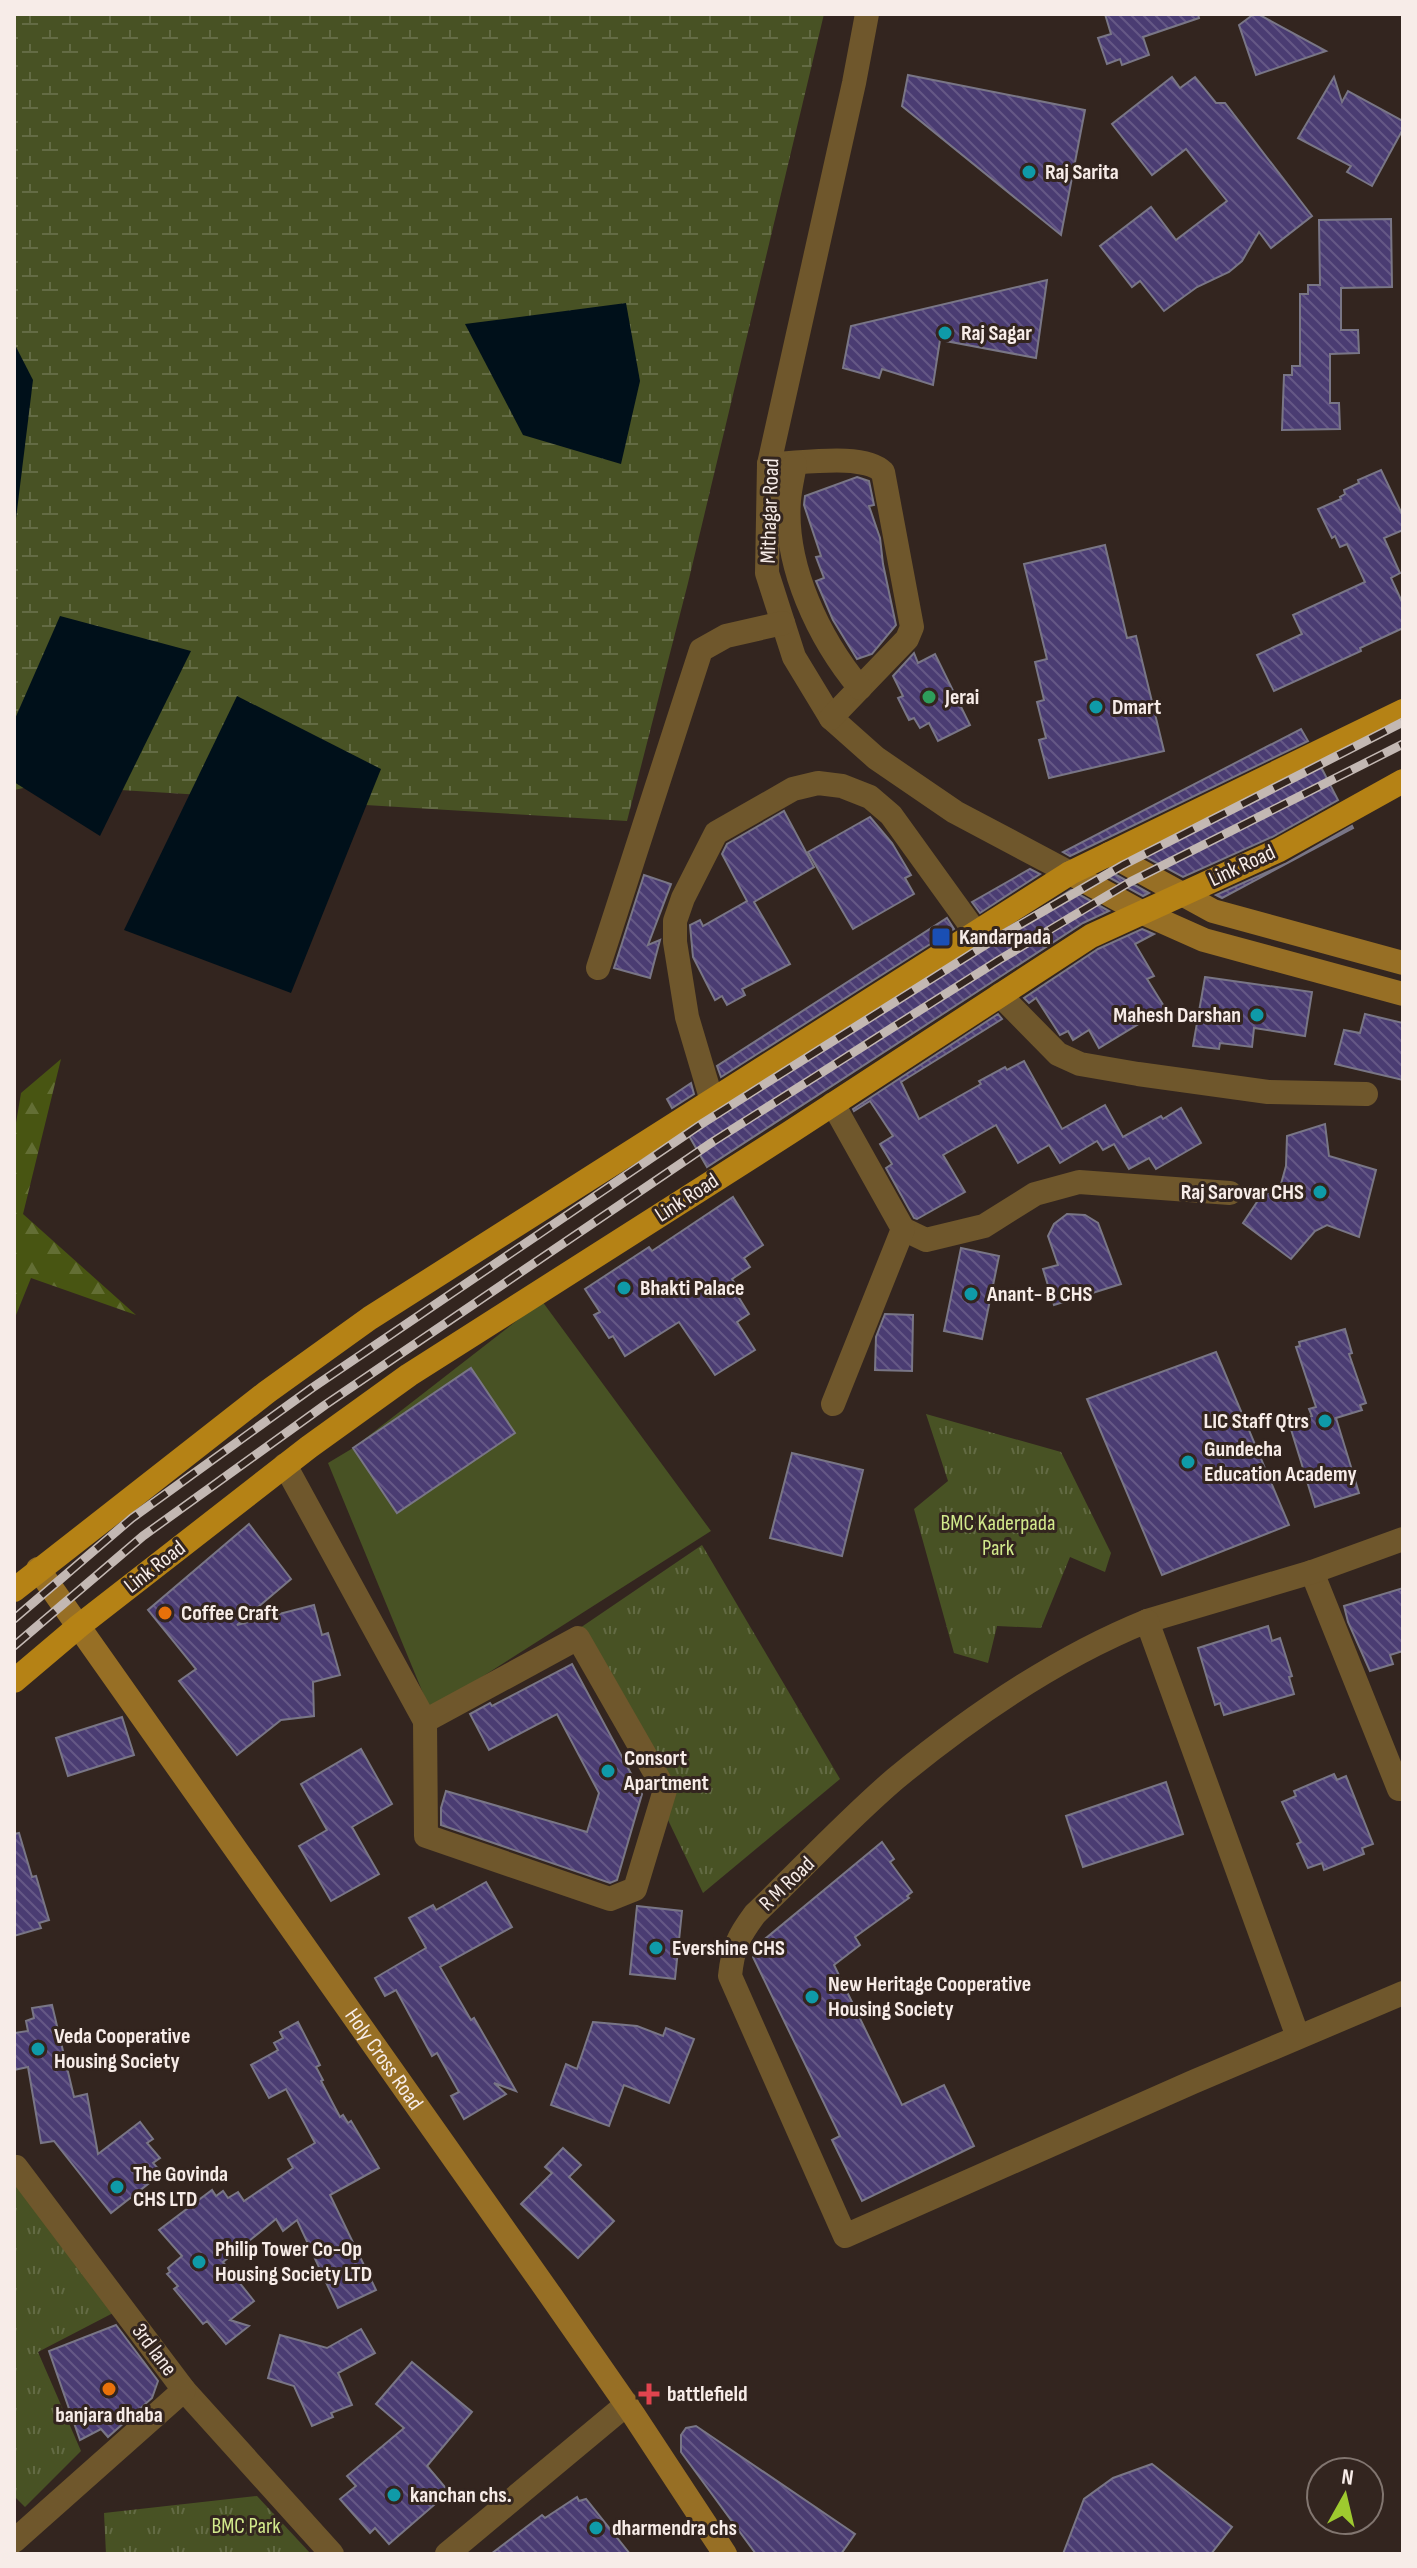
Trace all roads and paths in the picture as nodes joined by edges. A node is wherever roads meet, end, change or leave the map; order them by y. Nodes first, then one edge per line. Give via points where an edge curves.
1 (867, 14) edge
2 (769, 464) junction
3 (795, 464) junction
4 (783, 623) junction
5 (860, 688) junction
6 (1403, 711) edge
7 (831, 718) junction
8 (1403, 781) edge
9 (1109, 854) junction
10 (1070, 873) junction
11 (1181, 894) junction
12 (1141, 912) junction
13 (976, 933) junction
14 (1403, 963) edge
15 (598, 968) dead end
16 (1403, 994) edge
17 (1000, 995) junction
18 (1366, 1094) dead end
19 (712, 1101) junction
20 (833, 1104) junction
21 (1230, 1193) dead end
22 (903, 1229) junction
23 (833, 1404) dead end
24 (285, 1465) junction
25 (1403, 1539) edge
26 (38, 1569) junction
27 (1312, 1572) junction
28 (14, 1590) edge
29 (1147, 1621) junction
30 (79, 1626) junction
31 (14, 1681) edge
32 (425, 1721) junction
33 (1399, 1789) dead end
34 (1403, 1993) edge
35 (1298, 2037) junction
36 (16, 2167) dead end
37 (184, 2390) junction
38 (627, 2404) junction
39 (14, 2541) edge
40 (332, 2554) edge
41 (447, 2554) edge
42 (725, 2554) edge

1 - 2 street, Mithagar Road
2 - 3 street
2 - 4 street, Mithagar Road via 767,573
3 - 5 street via 789,500 795,559 817,622
3 - 5 street via 856,461 883,472 912,627
4 - 7 street, Mithagar Road via 794,657
4 - 15 street via 726,636 701,650
5 - 7 street
6 - 9 main road
7 - 10 street, Mithagar Road via 876,758 955,812
8 - 11 main road, Link Road via 1279,850
9 - 10 main road
9 - 11 street
10 - 12 street
10 - 13 main road
11 - 12 main road, Link Road
11 - 14 street via 1213,911
12 - 16 street via 1204,940
12 - 17 main road, Link Road via 1091,936
13 - 19 main road
13 - 19 street via 891,815 870,797 842,786 818,783 793,789 716,833 675,921 687,1017
17 - 18 street via 1058,1054 1080,1064 1268,1092
17 - 20 main road, Link Road
19 - 26 main road via 370,1318
20 - 22 street
20 - 24 main road, Link Road via 409,1375
21 - 22 street via 1079,1182 1035,1194 984,1226 926,1240
22 - 23 street
24 - 30 main road, Link Road
24 - 32 street
25 - 27 street
26 - 28 main road
26 - 30 street, Holy Cross Road
27 - 29 street
27 - 33 street
29 - 35 street
29 - 35 street, R M Road via 1102,1639 967,1723 893,1781 755,1914 738,1937 730,1976 845,2236
30 - 31 main road, Link Road
30 - 38 street, Holy Cross Road
32 - 32 street via 426,1836 610,1899 635,1889 665,1790 578,1638
34 - 35 street, R M Road
36 - 37 street, 3rd lane
37 - 39 street, 3rd lane
37 - 40 street
38 - 41 street
38 - 42 street, Holy Cross Road

